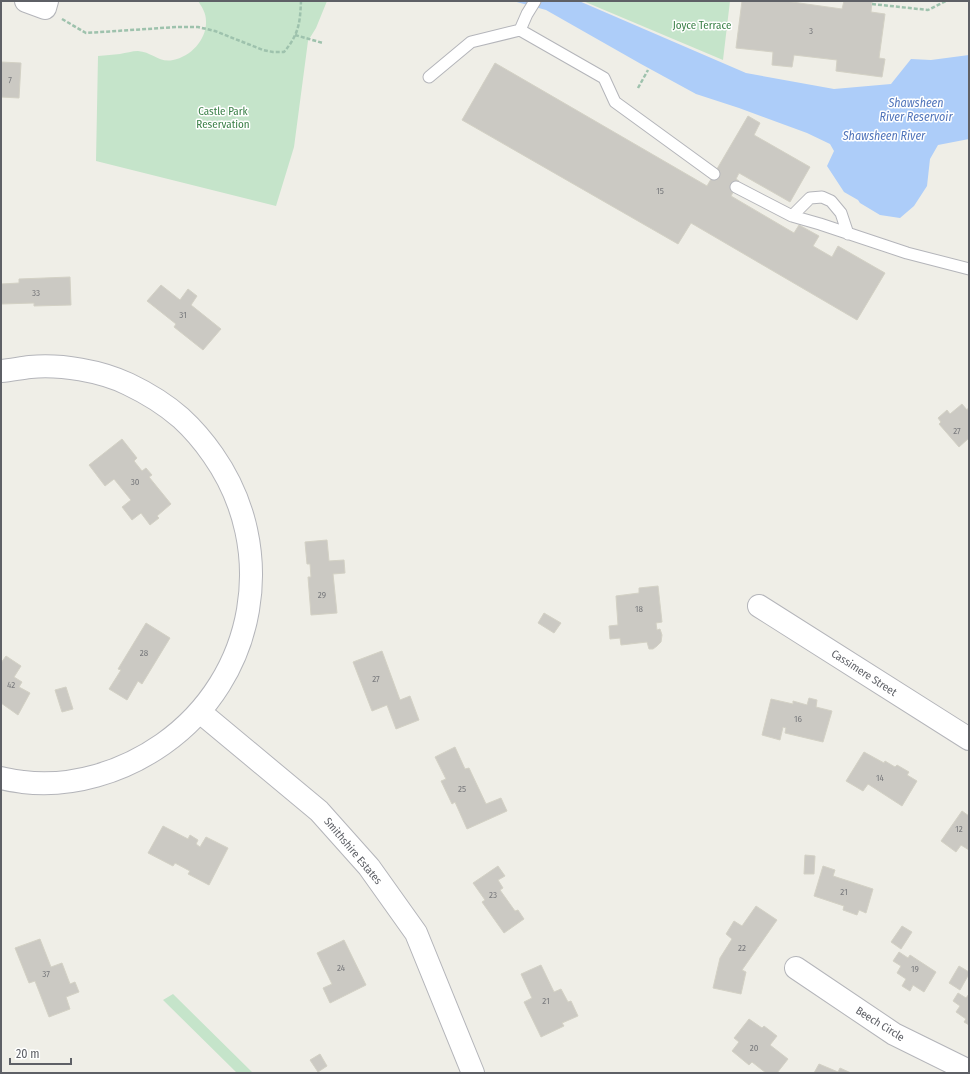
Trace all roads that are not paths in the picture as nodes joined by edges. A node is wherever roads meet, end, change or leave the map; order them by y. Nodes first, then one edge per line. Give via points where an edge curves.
1 (535, 1) edge
2 (520, 30) junction
3 (429, 77) dead end
4 (714, 174) dead end
5 (736, 187) dead end
6 (792, 216) junction
7 (848, 234) junction
8 (969, 269) edge
9 (1, 371) edge
10 (759, 606) dead end
11 (200, 712) junction
12 (969, 740) edge
13 (1, 778) edge
14 (796, 968) dead end
15 (969, 1071) edge
16 (473, 1073) edge

1 - 2 lane
2 - 3 lane via 471,42
2 - 4 lane via 604,78 615,102
5 - 6 lane
6 - 7 lane
6 - 7 lane via 810,198 822,197 831,201 841,213
7 - 8 lane
9 - 11 street via 32,367 64,367 96,373 127,384 156,399 182,418 204,442 223,469 237,498 246,529 251,561 250,594 245,626 234,657 219,686
10 - 12 street, Cassimere Street
11 - 13 street via 176,735 149,754 120,768 89,778 57,783
11 - 16 street, Smithshire Estates via 319,811 369,867 416,933
14 - 15 street, Beech Circle via 894,1034

